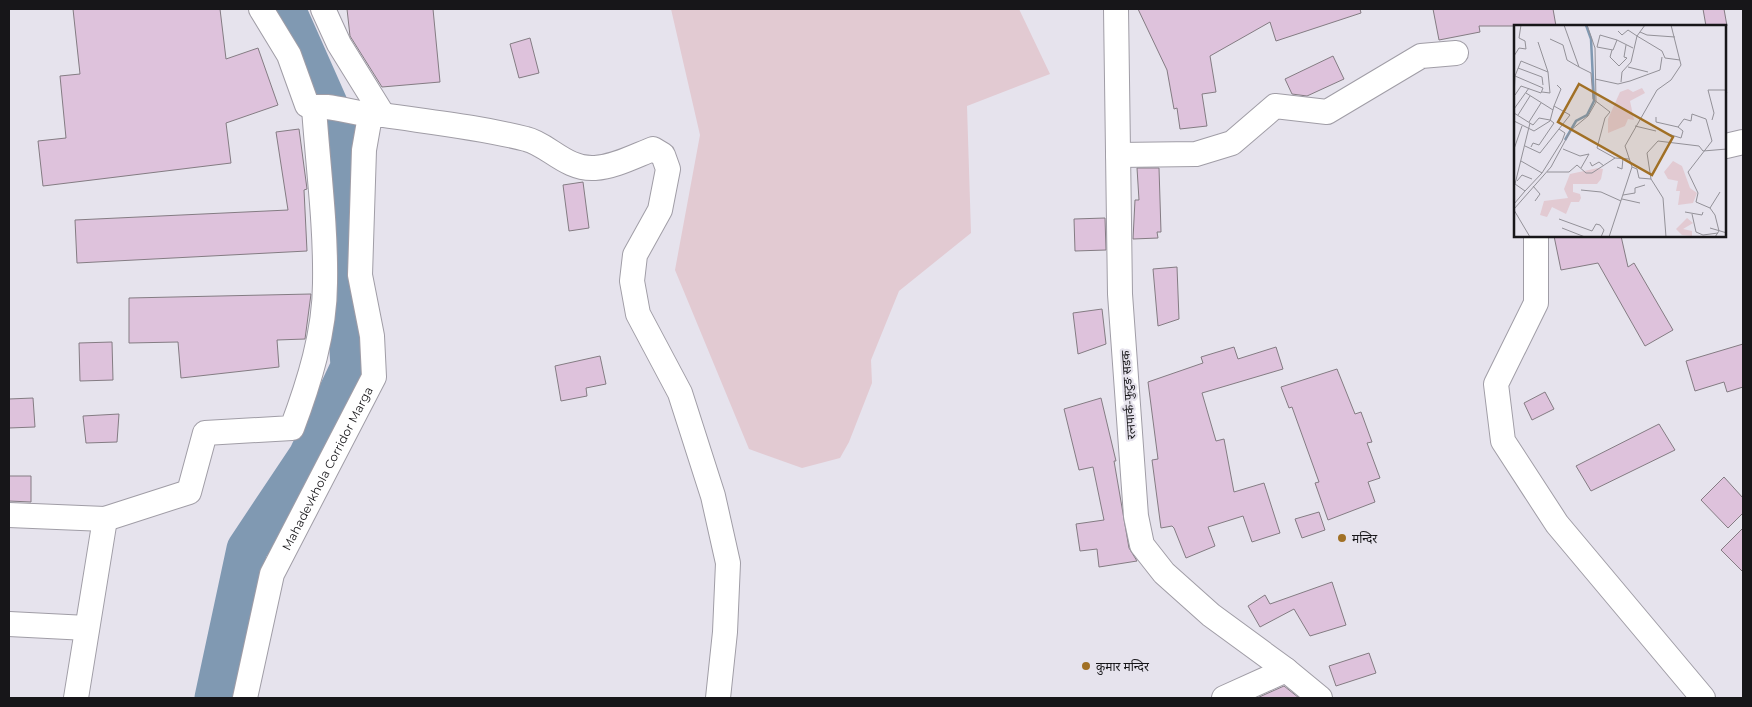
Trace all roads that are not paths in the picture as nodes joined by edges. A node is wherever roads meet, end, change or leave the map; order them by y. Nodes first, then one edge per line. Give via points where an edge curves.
1 (261, 9) edge
2 (323, 9) edge
3 (1116, 9) edge
4 (1456, 53) dead end
5 (320, 108) junction
6 (376, 115) junction
7 (1743, 142) edge
8 (1727, 146) edge
9 (1118, 155) junction
10 (1536, 238) edge
11 (9, 515) edge
12 (105, 519) junction
13 (9, 624) edge
14 (87, 628) junction
15 (1286, 670) junction
16 (76, 698) edge
17 (245, 698) edge
18 (718, 698) edge
19 (1224, 698) edge
20 (1320, 698) edge
21 (1704, 698) edge

1 - 5 street via 289,55 307,105
2 - 6 street
3 - 9 street, रत्नपार्क-फुटुङ सडक
4 - 9 street via 1421,56 1327,112 1275,106 1232,143 1196,154
5 - 6 street
5 - 12 street via 325,285 316,345 292,428 205,433 190,492
6 - 17 street, Mahadevkhola Corridor Marga via 364,150 360,275 372,336 374,377 272,574
6 - 18 street via 528,140 562,160 594,168 624,161 653,149 663,155 668,169 660,210 635,255 632,281 638,314 680,393 713,496 728,563
7 - 8 street
9 - 15 street, रत्नपार्क-फुटुङ सडक via 1120,294 1136,516 1142,544 1164,573 1211,615
10 - 21 street via 1536,303 1496,384 1503,441 1557,524
11 - 12 street
12 - 14 street
13 - 14 street
14 - 16 street
15 - 19 street
15 - 20 street, रत्नपार्क-फुटुङ सडक

